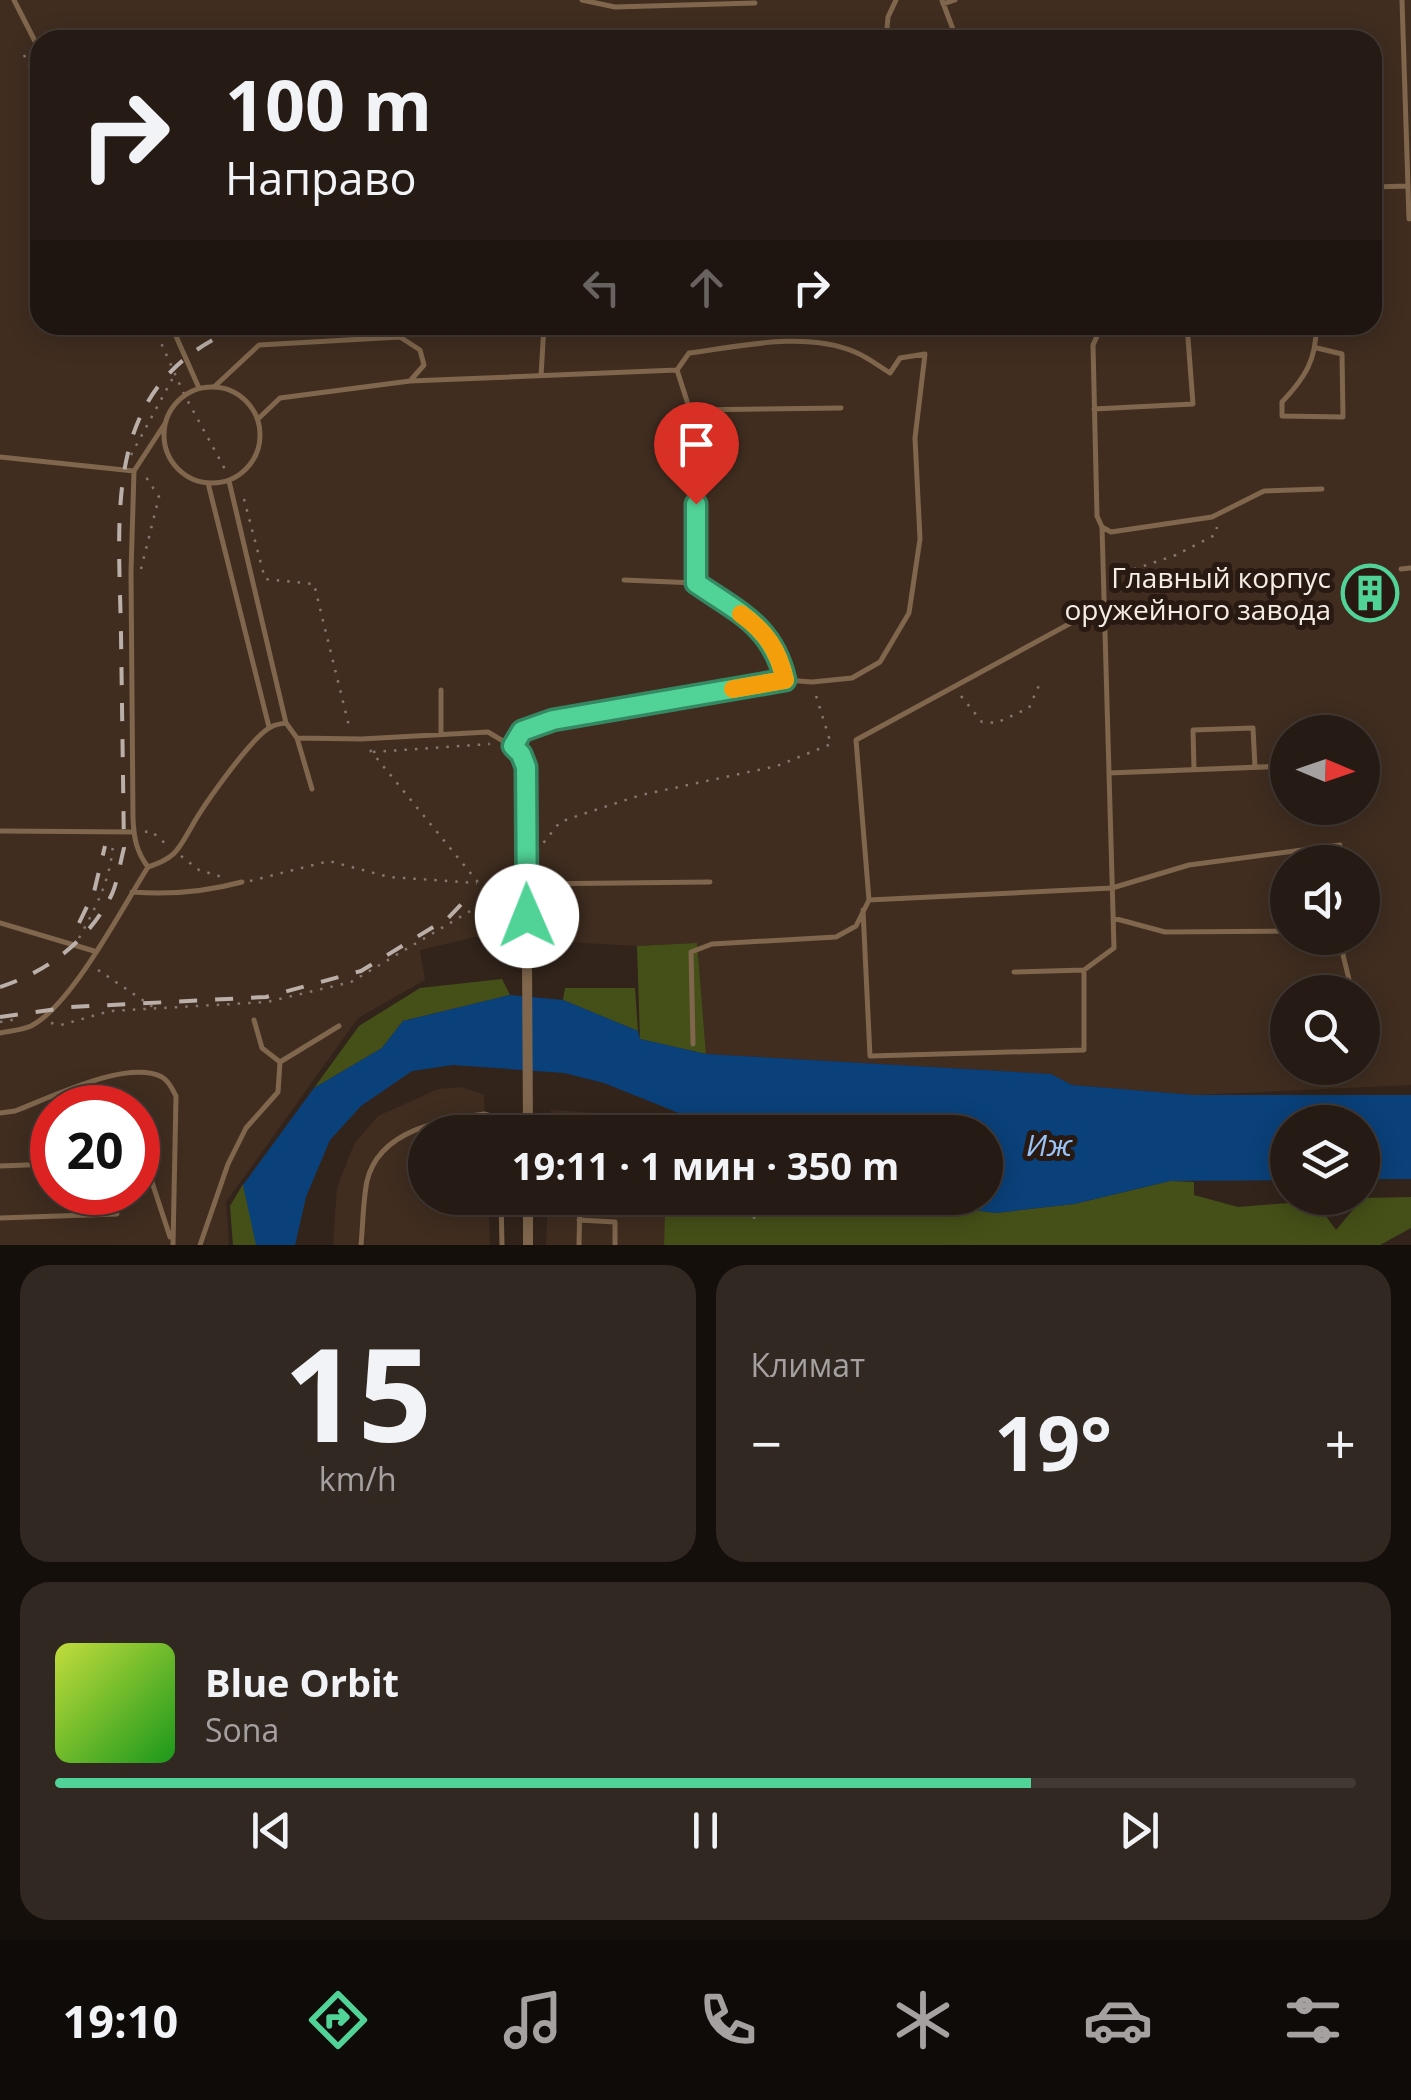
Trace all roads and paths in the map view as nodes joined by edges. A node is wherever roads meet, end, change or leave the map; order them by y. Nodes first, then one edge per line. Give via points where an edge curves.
1 (14, 0) edge
2 (582, 0) edge
3 (896, 0) edge
4 (955, 0) edge
5 (1402, 0) edge
6 (755, 2) edge
7 (942, 2) edge
8 (887, 30) edge
9 (953, 30) edge
10 (30, 31) edge
11 (24, 55) dead end
12 (30, 68) edge
13 (1408, 186) edge
14 (1382, 187) edge
15 (1409, 219) edge
16 (157, 335) edge
17 (175, 335) edge
18 (543, 335) edge
19 (1098, 335) edge
20 (1189, 335) edge
21 (1316, 335) edge
22 (1317, 348) junction
23 (677, 370) junction
24 (541, 376) junction
25 (410, 382) junction
26 (214, 386) junction
27 (199, 388) junction
28 (184, 394) junction
29 (841, 408) dead end
30 (1094, 409) junction
31 (690, 410) junction
32 (259, 418) junction
33 (166, 422) junction
34 (0, 457) edge
35 (134, 471) junction
36 (230, 480) junction
37 (208, 484) junction
38 (1322, 489) dead end
39 (160, 497) dead end
40 (1222, 512) junction
41 (1102, 527) junction
42 (1401, 568) dead end
43 (1411, 568) edge
44 (140, 574) dead end
45 (1104, 579) junction
46 (624, 580) dead end
47 (696, 583) junction
48 (1104, 605) junction
49 (785, 680) junction
50 (812, 682) junction
51 (1040, 683) dead end
52 (954, 686) junction
53 (441, 690) dead end
54 (286, 723) junction
55 (269, 727) junction
56 (441, 734) junction
57 (298, 738) junction
58 (361, 739) junction
59 (513, 746) junction
60 (372, 752) junction
61 (1256, 767) junction
62 (1270, 767) edge
63 (1194, 770) junction
64 (1109, 772) junction
65 (312, 789) dead end
66 (0, 831) edge
67 (134, 832) junction
68 (176, 853) junction
69 (1270, 855) edge
70 (526, 864) junction
71 (148, 867) junction
72 (242, 882) junction
73 (710, 882) dead end
74 (478, 883) junction
75 (526, 884) junction
76 (1112, 888) junction
77 (132, 892) junction
78 (869, 900) junction
79 (495, 903) junction
80 (864, 910) junction
81 (527, 916) dead end
82 (1113, 918) junction
83 (0, 923) edge
84 (1270, 931) edge
85 (527, 940) dead end
86 (94, 952) junction
87 (527, 960) joint
88 (1084, 970) junction
89 (1014, 972) dead end
90 (254, 1020) dead end
91 (39, 1021) junction
92 (0, 1022) edge
93 (338, 1026) dead end
94 (0, 1033) edge
95 (693, 1044) dead end
96 (280, 1062) junction
97 (87, 1085) edge
98 (30, 1105) edge
99 (0, 1113) edge
100 (528, 1115) edge
101 (408, 1135) edge
102 (30, 1165) edge
103 (0, 1166) edge
104 (160, 1206) edge
105 (88, 1215) edge
106 (501, 1215) edge
107 (528, 1215) edge
108 (579, 1215) edge
109 (754, 1215) edge
110 (0, 1218) edge
111 (754, 1218) dead end
112 (579, 1220) junction
113 (200, 1245) edge
114 (362, 1245) edge
115 (502, 1245) edge
116 (528, 1245) edge
117 (579, 1245) edge
118 (614, 1245) edge

1 - 10 lane
2 - 6 lane via 615,7
3 - 8 lane
4 - 7 lane
5 - 13 lane
7 - 9 lane
11 - 12 path
13 - 14 lane
13 - 15 lane
16 - 28 path
17 - 27 lane
18 - 24 lane
19 - 30 lane
20 - 30 lane via 1193,404
21 - 22 lane
22 - 22 lane via 1304,380 1282,402 1282,416 1343,416 1342,354
23 - 24 lane
23 - 31 lane
23 - 50 lane via 689,353 744,346 813,342 854,352 890,373 900,358 925,354 915,438 920,538 909,613 880,662 852,678
24 - 25 lane
25 - 26 lane via 424,365 420,350 400,337 260,345
25 - 32 lane via 280,398
26 - 27 lane
26 - 32 lane via 239,394
27 - 28 lane
28 - 33 lane
28 - 36 path
29 - 31 lane
30 - 41 lane
31 - 47 lane
32 - 36 lane via 261,444 250,466
33 - 35 lane
33 - 37 lane via 173,463
34 - 35 lane
35 - 67 lane
36 - 37 lane
36 - 54 lane
36 - 58 path via 243,496 265,579 314,584 348,722
37 - 55 lane
38 - 40 lane via 1264,490
39 - 44 path
40 - 41 lane via 1112,532
40 - 45 path via 1215,535
41 - 45 lane
42 - 43 lane
45 - 48 lane
46 - 47 lane
47 - 49 lane via 760,628 779,654
48 - 52 lane
48 - 64 lane
49 - 50 lane
49 - 59 lane via 553,720 522,731
50 - 70 path via 831,744 777,766 641,795 560,822
51 - 52 path via 1029,708 996,722 982,722
52 - 78 lane via 856,740
53 - 56 lane
54 - 55 lane
54 - 57 lane
55 - 68 lane
56 - 58 lane
56 - 59 lane via 488,732
57 - 58 lane
57 - 65 lane
58 - 60 path
59 - 60 path
59 - 70 lane via 526,767
60 - 74 path
61 - 62 lane
61 - 63 lane
61 - 63 lane via 1253,728 1192,730
63 - 64 lane
64 - 76 lane
66 - 67 lane
67 - 68 path via 151,831
67 - 71 lane
68 - 71 lane
68 - 72 path via 199,870
69 - 76 lane via 1189,866
70 - 75 lane
70 - 79 path
71 - 77 lane
72 - 74 path via 330,862 389,877
72 - 77 lane via 210,890
73 - 75 lane
74 - 79 path
75 - 81 lane
76 - 78 lane
76 - 82 lane
77 - 86 lane
78 - 80 lane
79 - 91 path via 477,907 351,982 267,1002 110,1011 61,1025
80 - 88 lane via 870,1056 1084,1050
80 - 95 lane via 856,926 836,936 712,944 691,952
82 - 84 lane via 1165,932
82 - 88 lane via 1114,948
83 - 86 lane
85 - 87 lane
86 - 91 lane
87 - 100 street
88 - 89 lane
90 - 96 lane via 262,1048
91 - 92 path
91 - 94 lane
93 - 96 lane
96 - 113 lane via 278,1092 246,1128
97 - 104 lane via 138,1074 170,1083 176,1096 173,1245
98 - 99 lane
101 - 114 lane via 381,1154 367,1178
102 - 103 lane
105 - 110 lane
106 - 115 lane
107 - 116 street
108 - 112 lane
109 - 111 path
112 - 117 lane
112 - 118 lane via 615,1222

